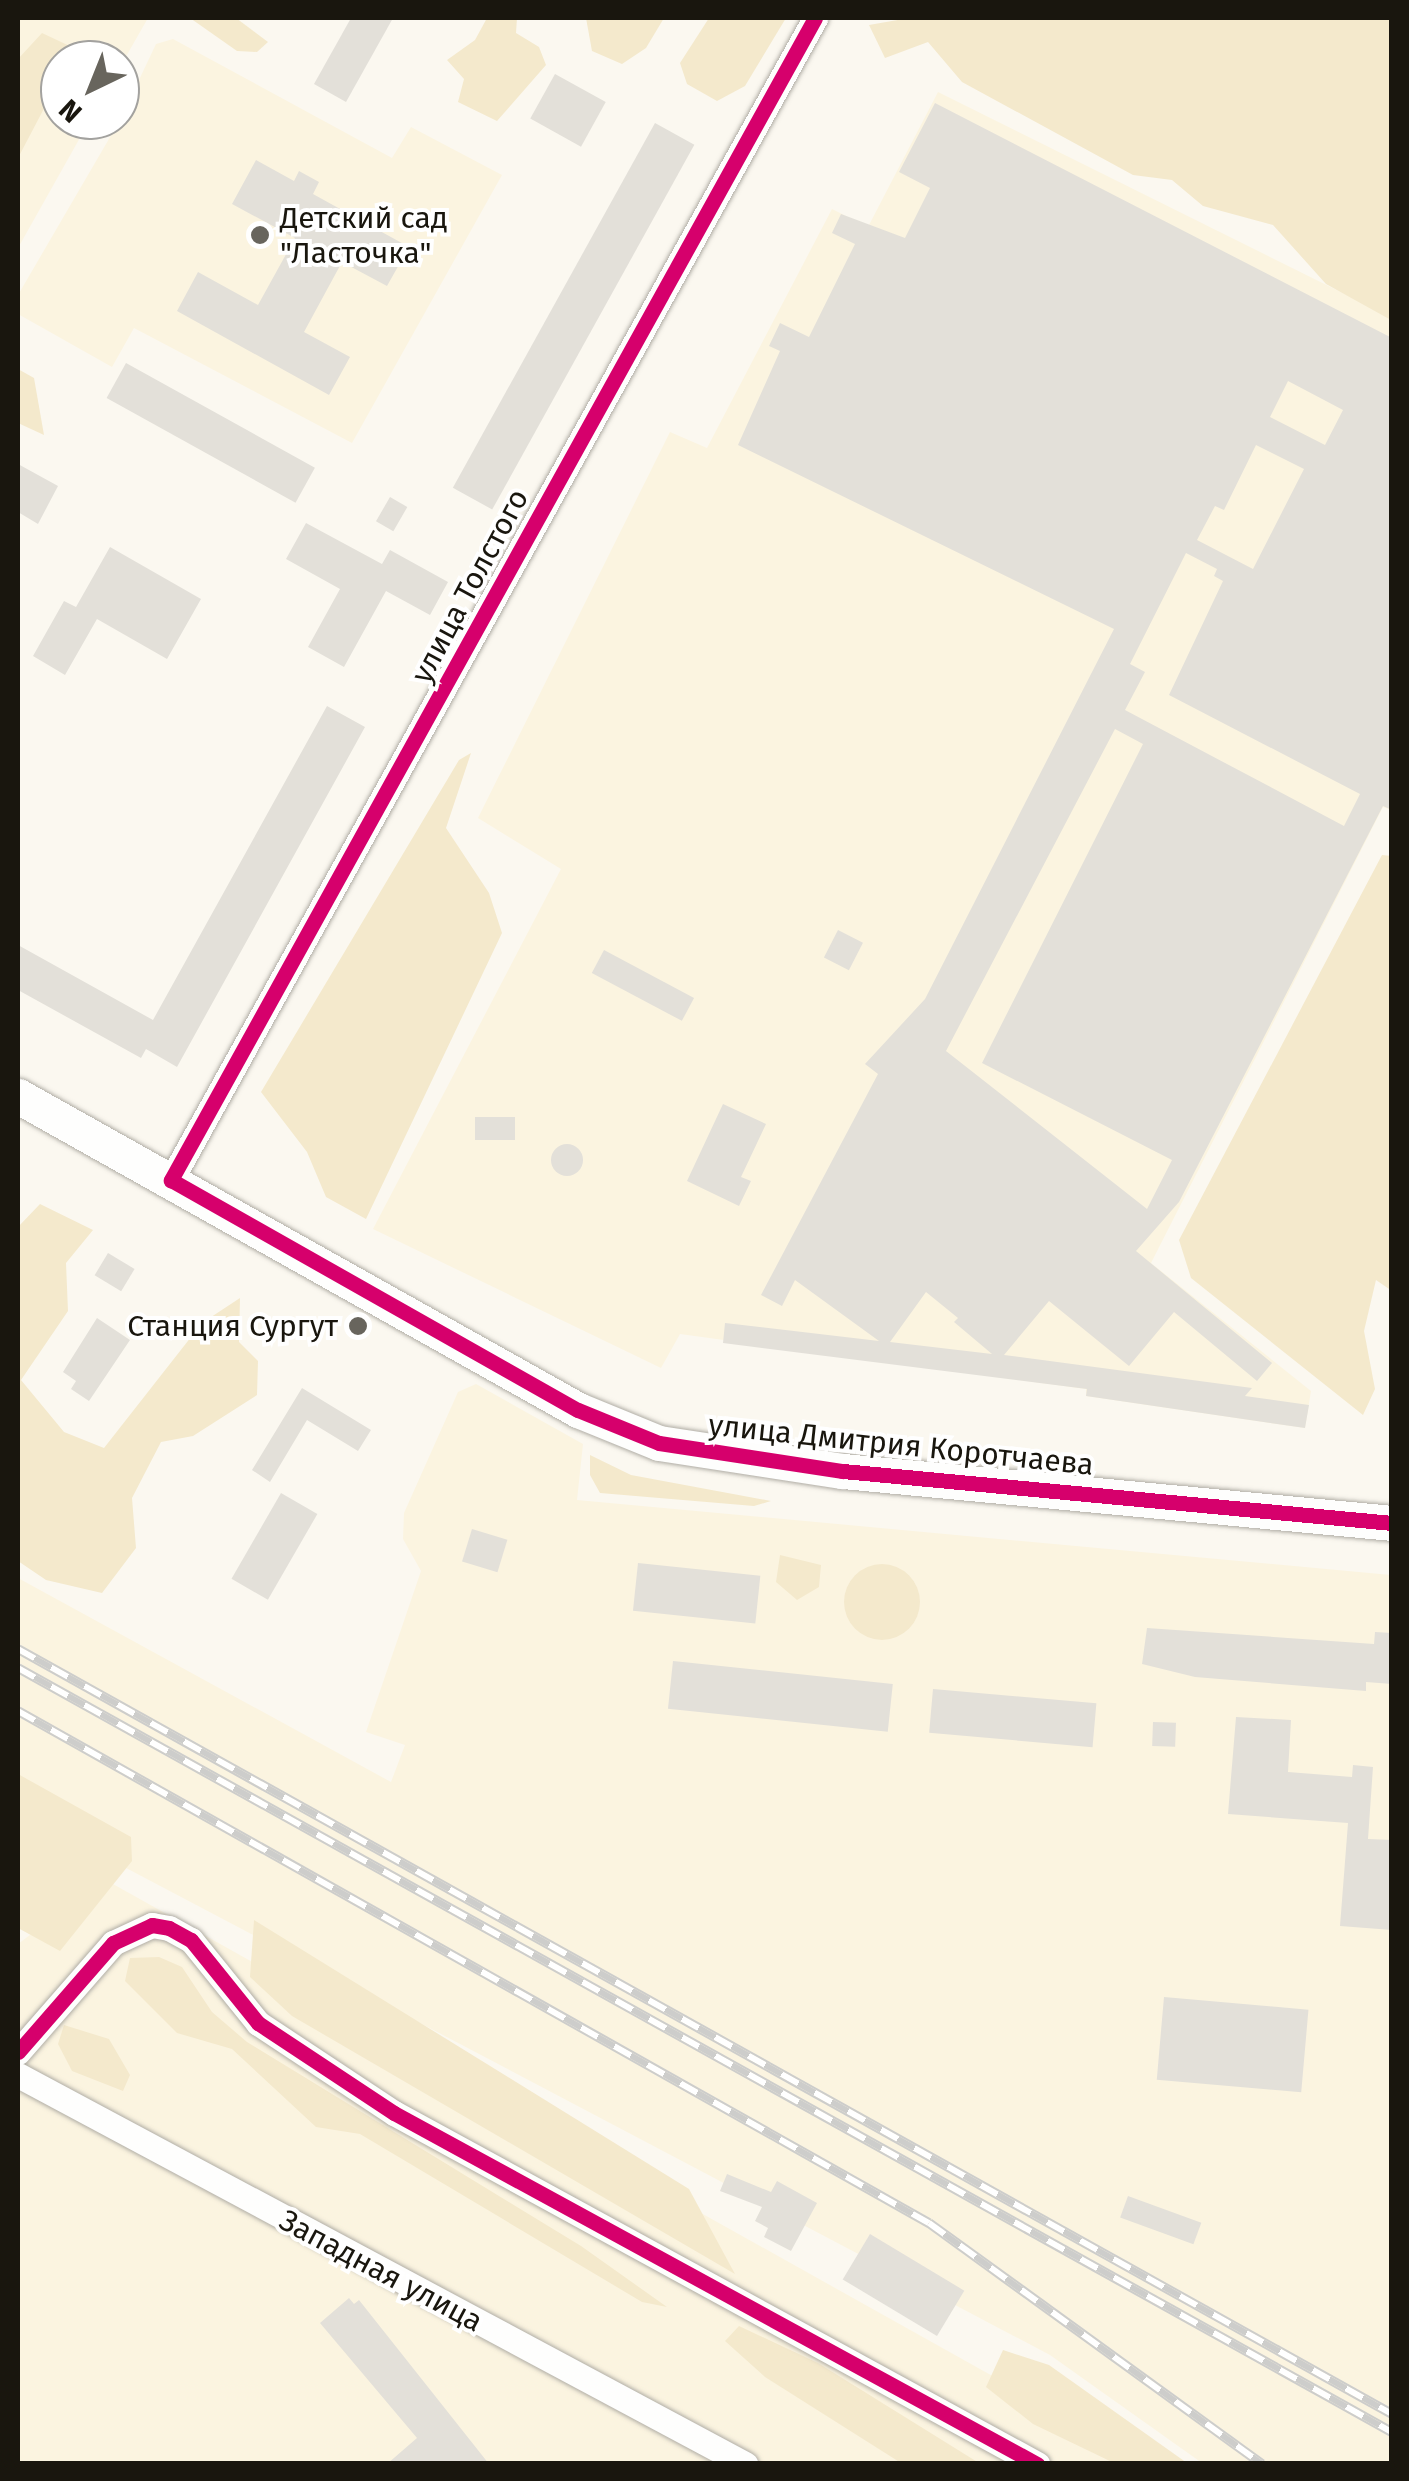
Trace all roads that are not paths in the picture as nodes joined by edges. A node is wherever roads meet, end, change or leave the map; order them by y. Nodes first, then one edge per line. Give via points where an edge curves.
1 (815, 18) edge
2 (18, 1096) edge
3 (171, 1180) junction
4 (1392, 1523) edge
5 (18, 2052) edge
6 (18, 2075) edge
7 (746, 2464) edge
8 (1037, 2464) edge

1 - 3 street, улица Толстого
2 - 3 street, улица Дмитрия Коротчаева
3 - 4 street, улица Дмитрия Коротчаева via 578,1410 658,1443 843,1471
5 - 8 street via 113,1943 152,1925 169,1928 190,1940 258,2023 394,2113
6 - 7 street, Западная улица

